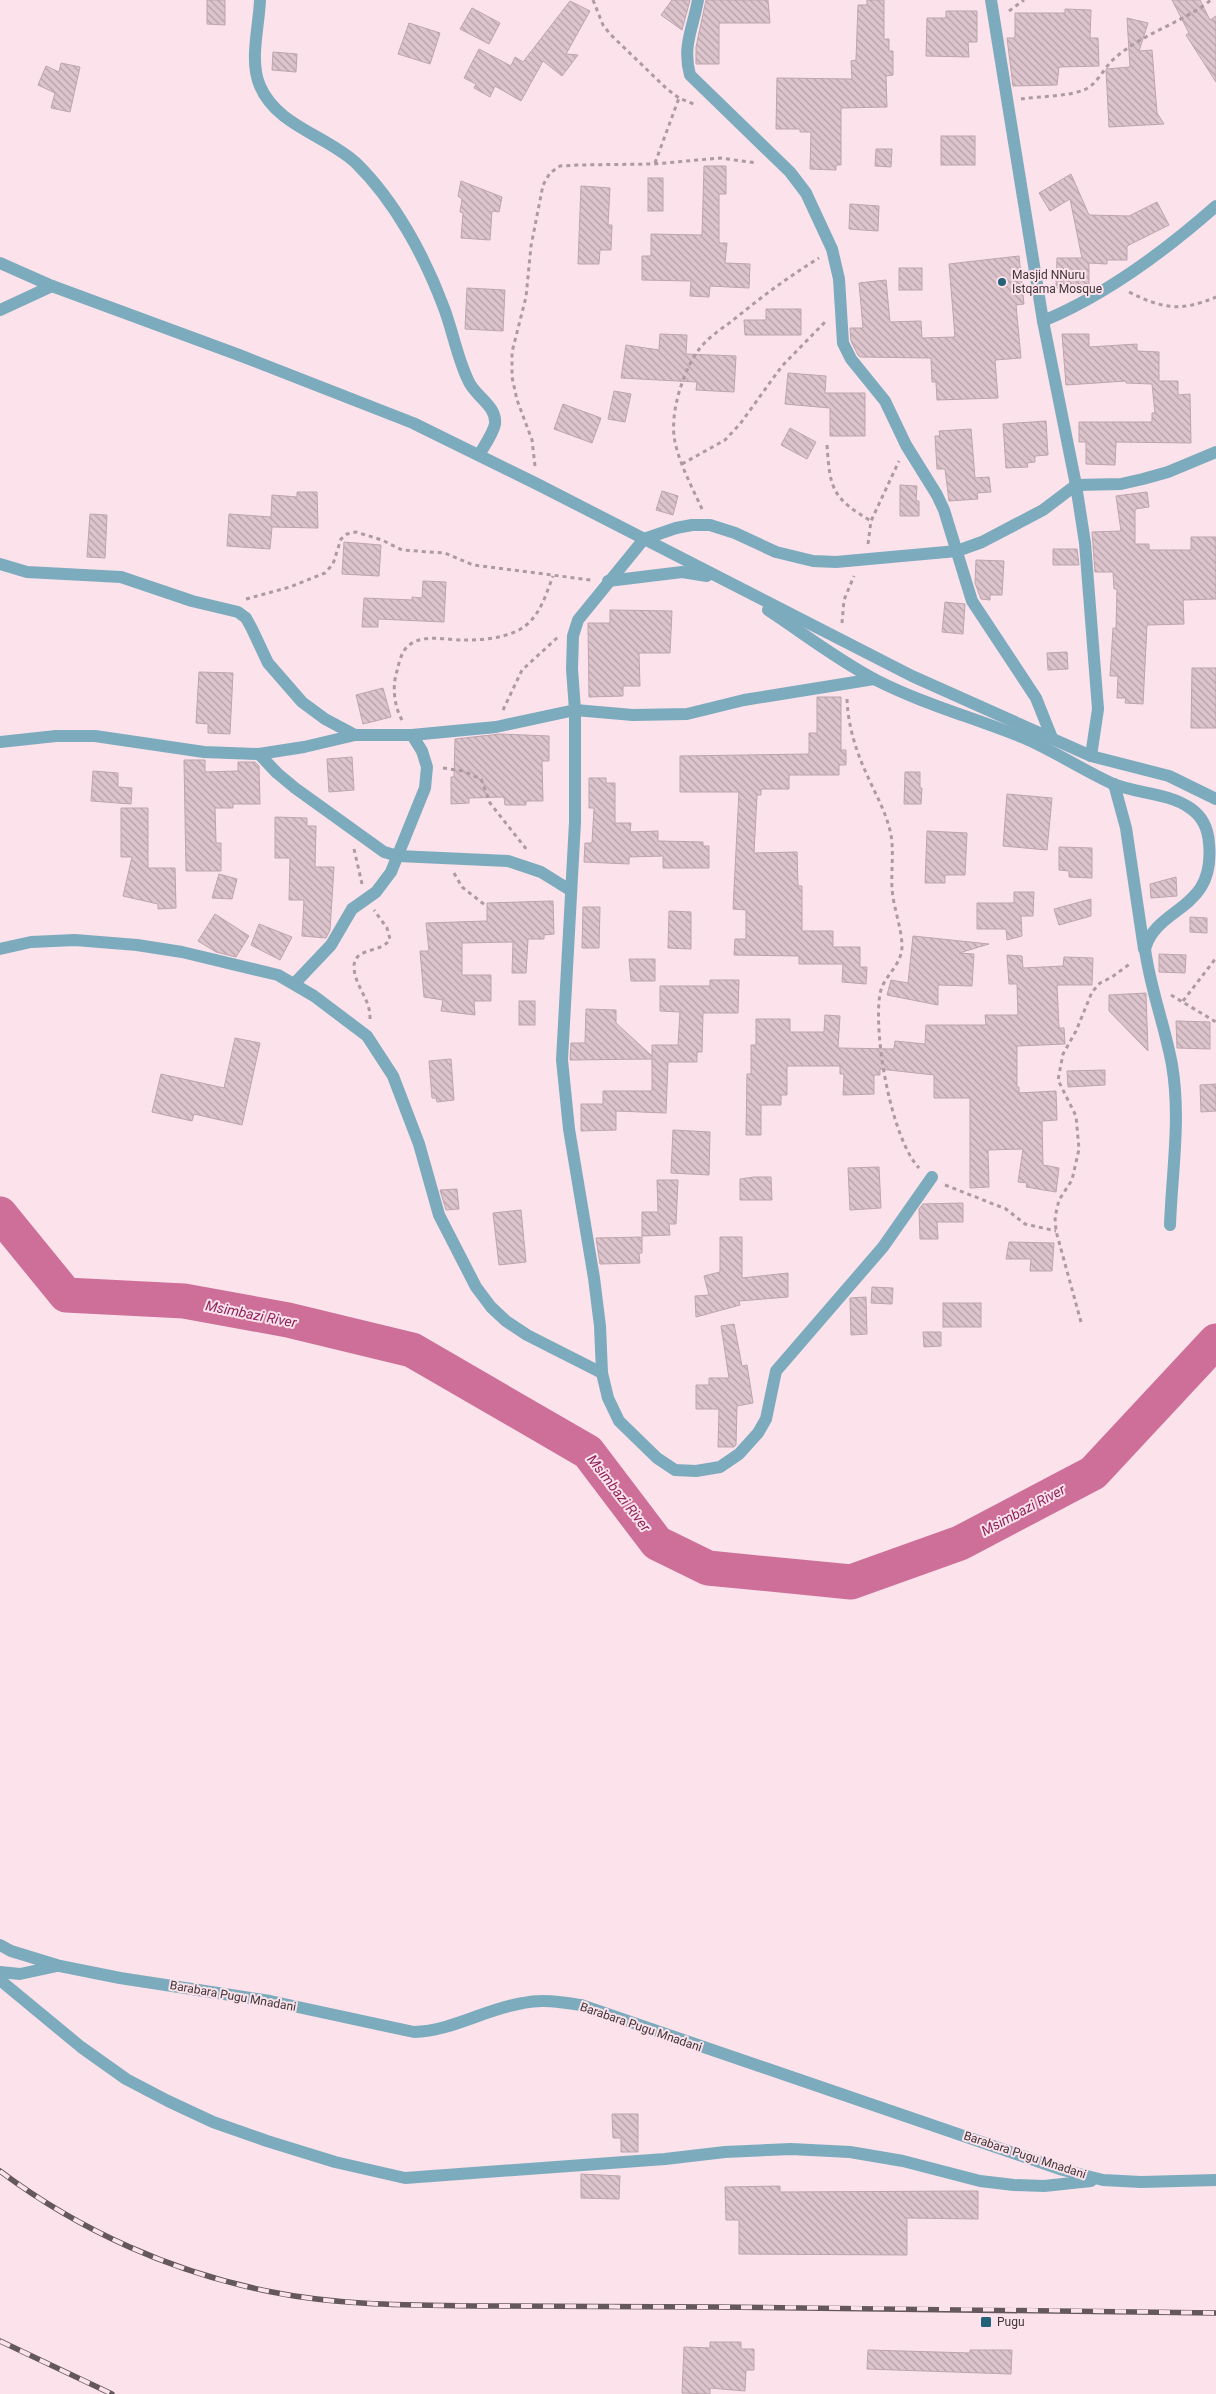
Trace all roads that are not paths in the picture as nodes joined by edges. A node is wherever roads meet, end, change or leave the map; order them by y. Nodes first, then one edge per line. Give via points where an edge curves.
1 (260, 0) edge
2 (698, 0) edge
3 (991, 0) edge
4 (1216, 206) edge
5 (0, 263) edge
6 (52, 286) junction
7 (0, 310) edge
8 (1043, 320) junction
9 (1216, 452) edge
10 (479, 454) junction
11 (1076, 485) junction
12 (644, 539) junction
13 (956, 551) junction
14 (0, 564) edge
15 (608, 581) junction
16 (874, 679) junction
17 (575, 710) junction
18 (355, 735) junction
19 (412, 735) junction
20 (1052, 738) junction
21 (0, 742) edge
22 (259, 754) junction
23 (1091, 756) junction
24 (1114, 784) junction
25 (1216, 799) edge
26 (398, 856) junction
27 (570, 890) junction
28 (0, 949) edge
29 (1144, 949) junction
30 (294, 984) junction
31 (932, 1177) road end
32 (1170, 1225) dead end
33 (602, 1373) junction
34 (0, 1944) edge
35 (60, 1966) junction
36 (0, 1972) edge
37 (0, 1980) edge
38 (1103, 2180) junction
39 (1216, 2180) edge

1 - 10 street via 255,68 260,86 273,108 355,163 382,193 407,231 444,308 468,383 494,415 495,425
2 - 13 street via 686,48 690,75 790,172 806,193 832,249 839,279 843,344 885,401 906,445 937,495
3 - 8 street
4 - 8 street via 1114,283 1066,311
5 - 6 street
6 - 7 street
6 - 10 street via 336,393
8 - 11 street
9 - 11 street via 1143,480
10 - 12 street
11 - 13 street via 1043,510 982,542
11 - 23 street via 1085,543 1098,709
12 - 13 street via 676,528 710,525 793,557 813,561
12 - 15 street
12 - 20 street via 912,676
13 - 20 street via 972,601 1036,698
14 - 18 street via 27,572 121,578 238,612 246,618 268,663 302,702
15 - 16 street via 682,572 705,574 765,607
15 - 17 street via 578,620 573,636
16 - 17 street via 744,700 687,714 651,716
16 - 24 street via 1052,750
17 - 19 street via 496,727
17 - 27 street via 575,822
18 - 19 street
18 - 22 street
19 - 26 street via 427,767 425,788
20 - 23 street
21 - 22 street via 94,736 204,752
22 - 26 street via 289,783 379,849
23 - 25 street via 1160,773
24 - 29 street via 1126,828
24 - 29 street via 1164,797 1190,808 1203,821 1209,843 1208,872 1199,892 1186,906 1155,928
26 - 27 street via 508,861 541,872
26 - 30 street via 384,884 352,909 331,945
27 - 33 street via 562,1060 569,1129 594,1278
28 - 30 street via 31,942 74,940 137,945 239,964 278,975
29 - 32 street via 1172,1065 1177,1124
30 - 33 street via 367,1036 393,1076 419,1144 439,1214 476,1287 491,1307 527,1336
31 - 33 street via 883,1247 776,1371 762,1426 739,1454 720,1467 675,1470 657,1458 618,1421
34 - 35 street, Barabara Pugu Mnadani via 11,1951
35 - 36 street via 20,1974
35 - 38 street, Barabara Pugu Mnadani via 270,2001 414,2032 429,2032 524,2002 548,2000 581,2005 1063,2170
37 - 38 street via 81,2047 126,2079 168,2101 213,2122 276,2143 335,2162 405,2178 791,2149 850,2152 902,2161 980,2181 1014,2185 1044,2186
38 - 39 street, Barabara Pugu Mnadani

